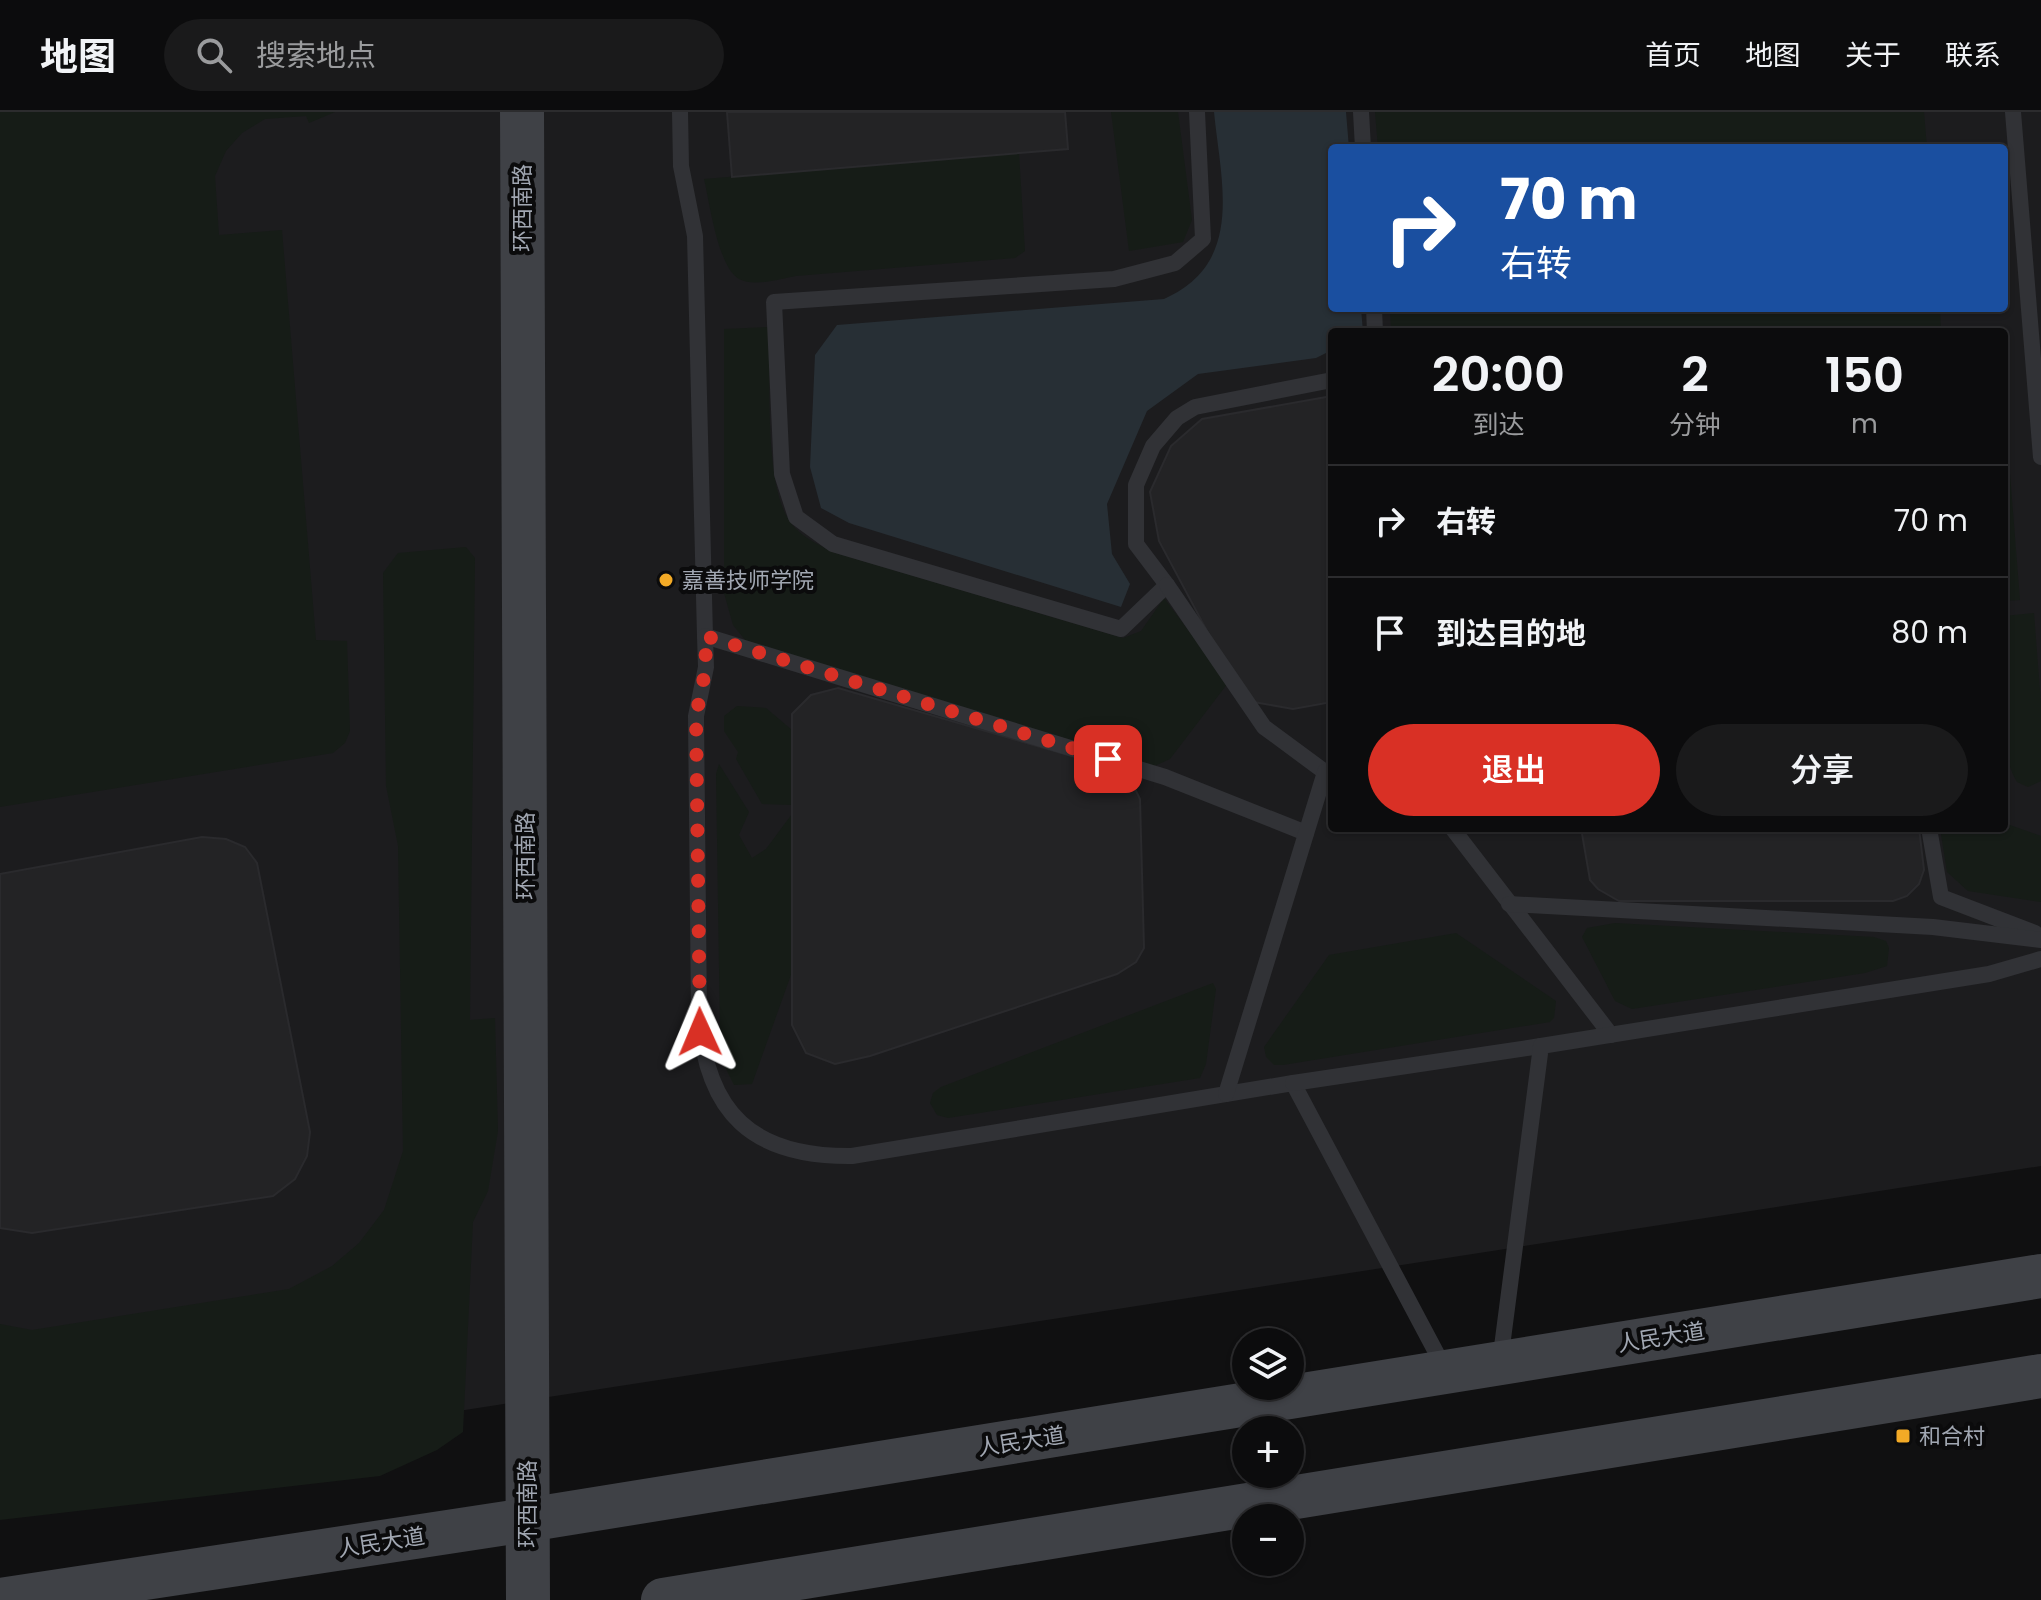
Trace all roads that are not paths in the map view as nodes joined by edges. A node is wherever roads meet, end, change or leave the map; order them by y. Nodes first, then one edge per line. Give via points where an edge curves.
1 (522, 112) edge
2 (680, 112) edge
3 (1197, 112) edge
4 (1361, 112) edge
5 (2013, 112) edge
6 (1363, 144) edge
7 (1328, 381) edge
8 (2041, 457) edge
9 (1167, 585) junction
10 (705, 636) junction
11 (1328, 770) edge
12 (1328, 774) edge
13 (1455, 832) edge
14 (1930, 832) edge
15 (1306, 833) junction
16 (1509, 904) junction
17 (2041, 938) edge
18 (2041, 959) edge
19 (1611, 1035) junction
20 (1541, 1046) junction
21 (1293, 1083) junction
22 (1226, 1094) junction
23 (2041, 1276) edge
24 (1500, 1363) junction
25 (1447, 1372) junction
26 (2041, 1376) edge
27 (527, 1520) junction
28 (13, 1598) edge
29 (528, 1600) edge
30 (663, 1600) edge

1 - 27 main road, 环西南路
2 - 10 lane via 681,166 695,236
3 - 9 lane via 1203,239 1175,263 1114,279 774,302 782,474 796,517 808,526 833,544 1121,629
4 - 6 lane
5 - 8 lane
7 - 9 lane via 1195,407 1177,418 1153,446 1136,485 1136,544
9 - 11 lane via 1264,727
10 - 15 lane via 1165,777
10 - 22 lane via 706,667 696,716 701,1049 724,1105 744,1128 814,1157 852,1156
12 - 15 lane
13 - 16 lane
14 - 17 lane via 1941,897
15 - 22 lane
16 - 17 lane via 1933,927
16 - 19 lane
18 - 19 lane via 1989,974
19 - 20 lane
20 - 21 lane
20 - 24 lane
21 - 22 lane
21 - 25 lane
23 - 24 main road, 人民大道
24 - 25 main road, 人民大道
25 - 27 main road, 人民大道
26 - 30 main road
27 - 28 main road, 人民大道
27 - 29 main road, 环西南路

